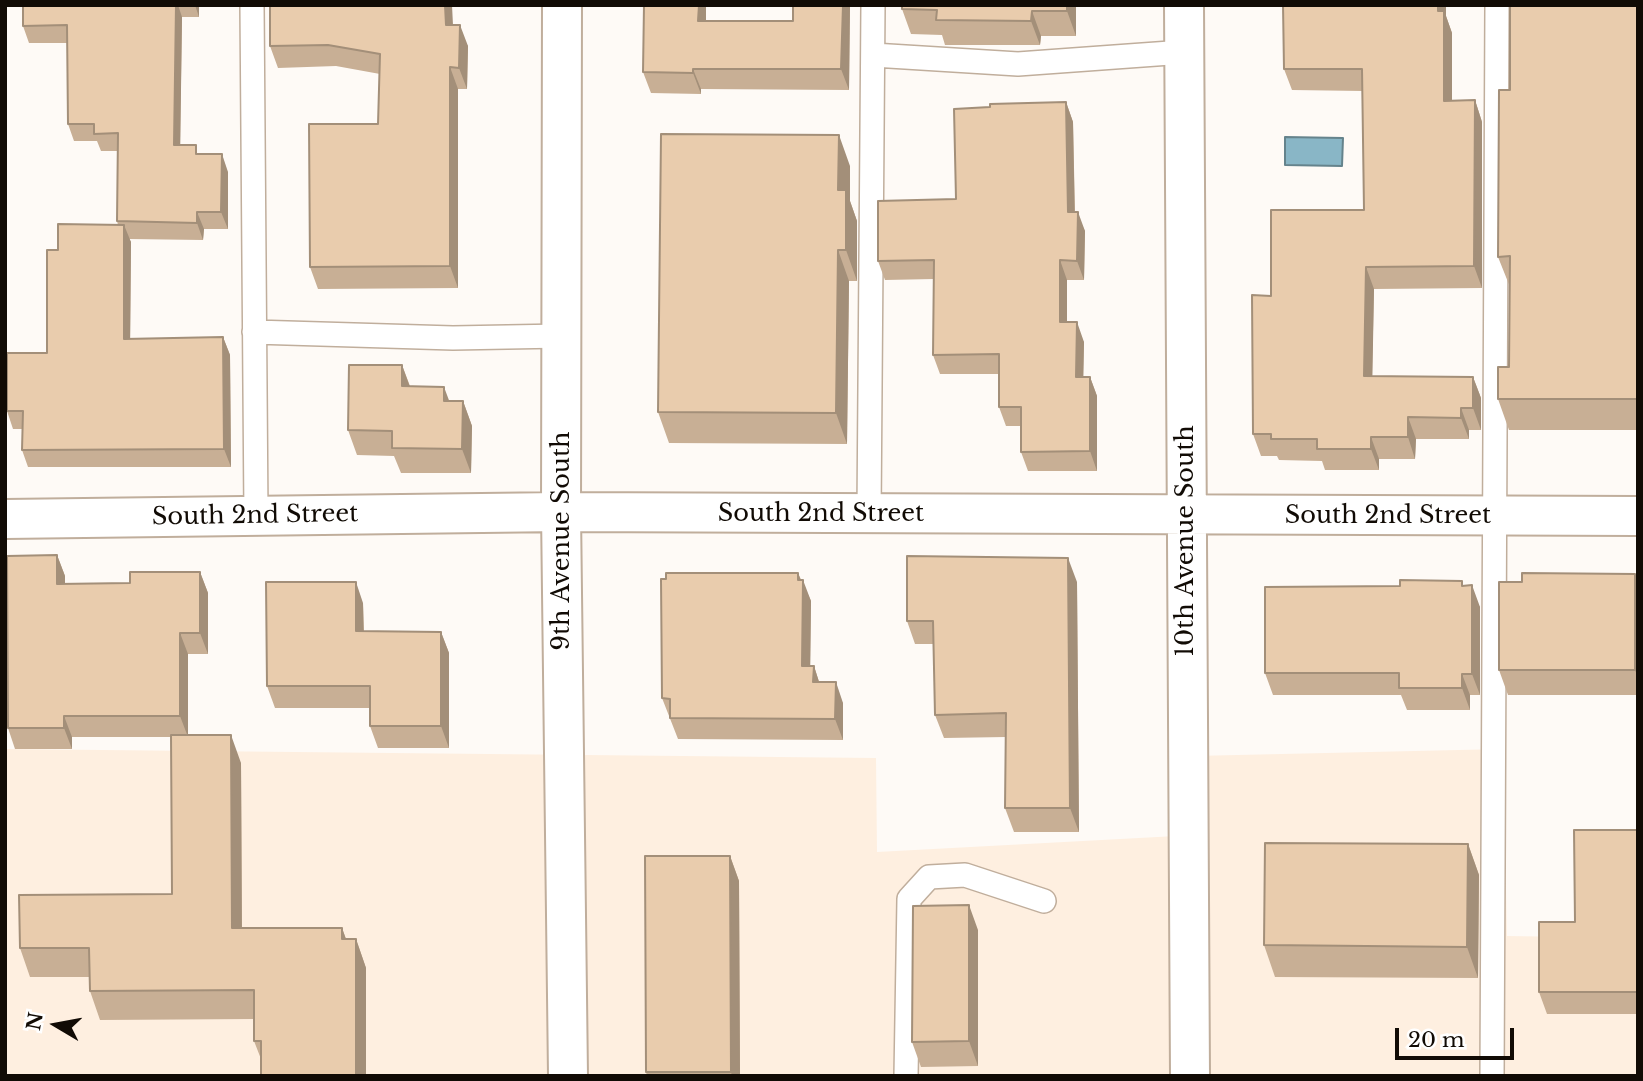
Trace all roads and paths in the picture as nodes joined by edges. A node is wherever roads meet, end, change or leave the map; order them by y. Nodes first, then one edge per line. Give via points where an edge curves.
1 (252, 5) edge
2 (562, 5) edge
3 (873, 5) edge
4 (1184, 5) edge
5 (1497, 5) edge
6 (1184, 52) junction
7 (873, 55) junction
8 (254, 332) junction
9 (562, 336) junction
10 (561, 512) junction
11 (869, 514) junction
12 (256, 516) junction
13 (1185, 516) junction
14 (1496, 516) junction
15 (1638, 516) edge
16 (5, 519) edge
17 (1044, 901) dead end
18 (568, 1076) edge
19 (906, 1076) edge
20 (1190, 1076) edge
21 (1492, 1076) edge

1 - 8 lane
2 - 9 street, 9th Avenue South
3 - 7 lane
4 - 6 street, 10th Avenue South
5 - 14 lane
6 - 7 lane via 1018,64
6 - 13 street, 10th Avenue South
7 - 11 lane
8 - 9 lane
8 - 12 lane
9 - 10 street, 9th Avenue South
10 - 11 street, South 2nd Street
10 - 12 street, South 2nd Street
10 - 18 street, 9th Avenue South
11 - 13 street, South 2nd Street
12 - 16 street, South 2nd Street
13 - 14 street, South 2nd Street
13 - 20 street, 10th Avenue South
14 - 15 street, South 2nd Street
14 - 21 lane
17 - 19 lane via 965,875 929,877 909,899

